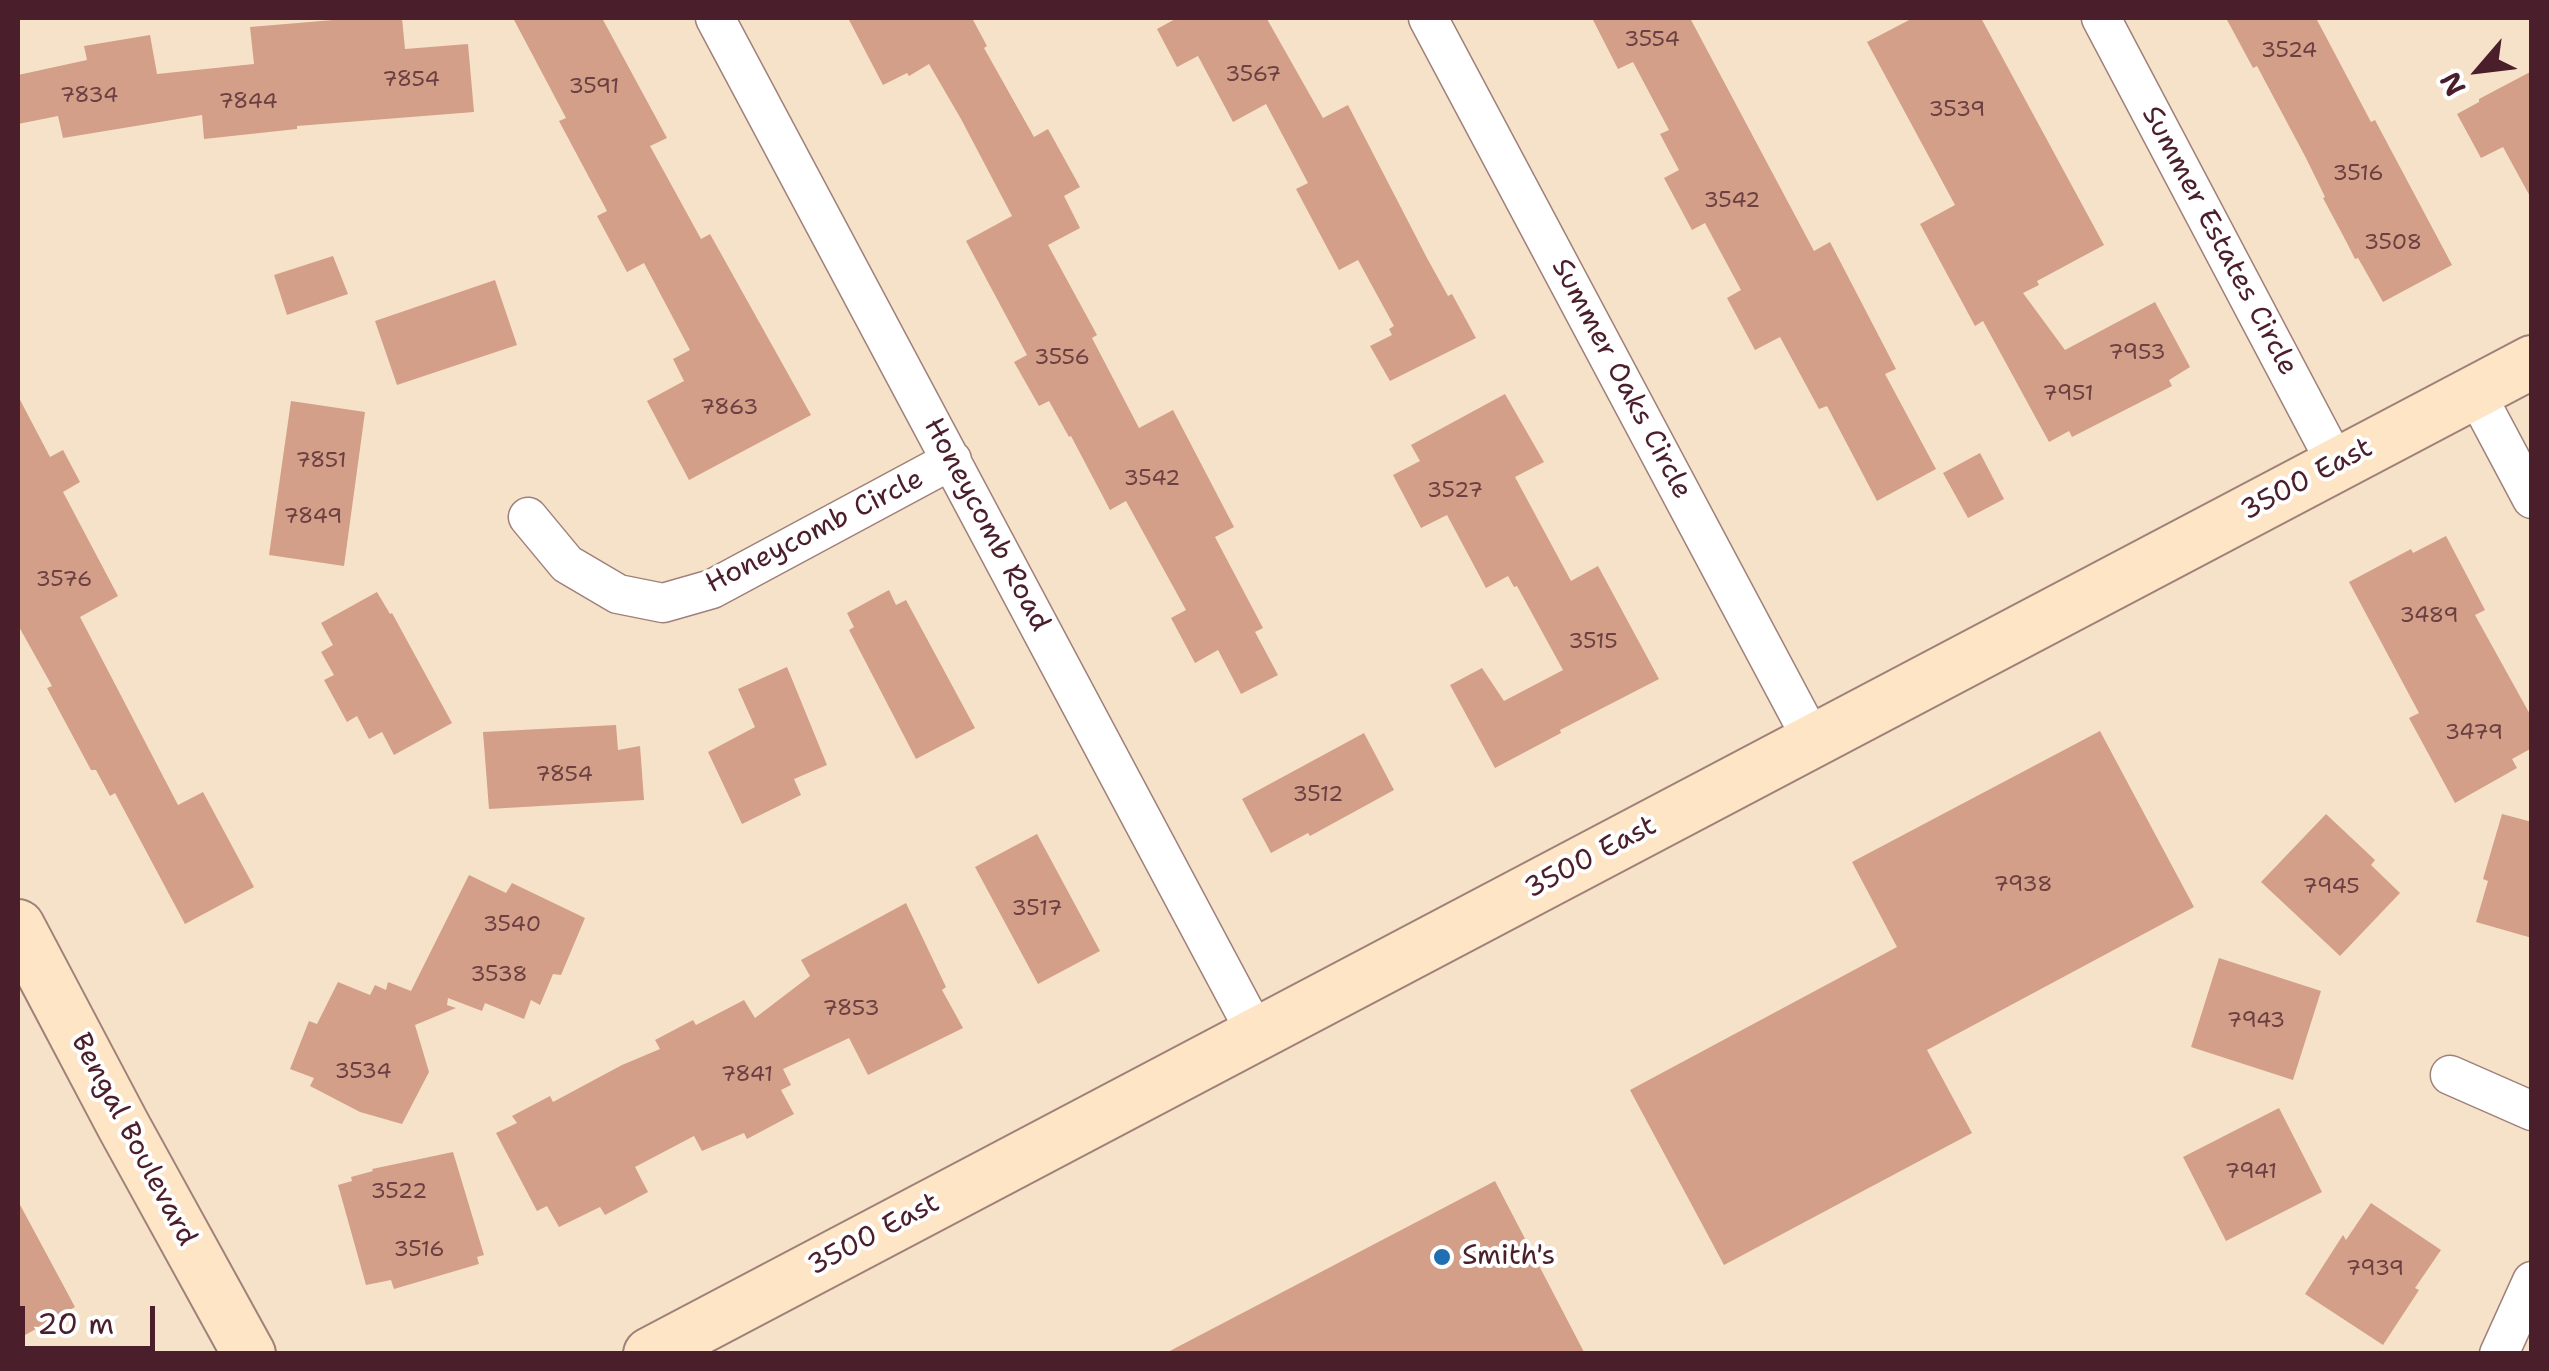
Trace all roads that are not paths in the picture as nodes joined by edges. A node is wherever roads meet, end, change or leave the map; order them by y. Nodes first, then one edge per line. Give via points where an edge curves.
1 (716, 18) edge
2 (1428, 18) edge
3 (2101, 18) edge
4 (2532, 362) edge
5 (2475, 392) junction
6 (952, 460) junction
7 (2337, 465) junction
8 (2532, 498) edge
9 (528, 516) dead end
10 (1813, 741) junction
11 (18, 926) edge
12 (1256, 1034) junction
13 (2450, 1075) dead end
14 (2532, 1111) edge
15 (2532, 1281) edge
16 (249, 1354) edge
17 (650, 1354) edge
18 (2499, 1354) edge

1 - 6 street, Honeycomb Road
2 - 10 street, Summer Oaks Circle
3 - 7 street, Summer Estates Circle
4 - 5 main road, 3500 East
5 - 7 main road, 3500 East
5 - 8 street
6 - 9 street, Honeycomb Circle via 712,588 663,602 618,594 567,564
6 - 12 street, Honeycomb Road
7 - 10 main road, 3500 East
10 - 12 main road, 3500 East
11 - 16 main road, Bengal Boulevard
12 - 17 main road, 3500 East
13 - 14 street
15 - 18 street

